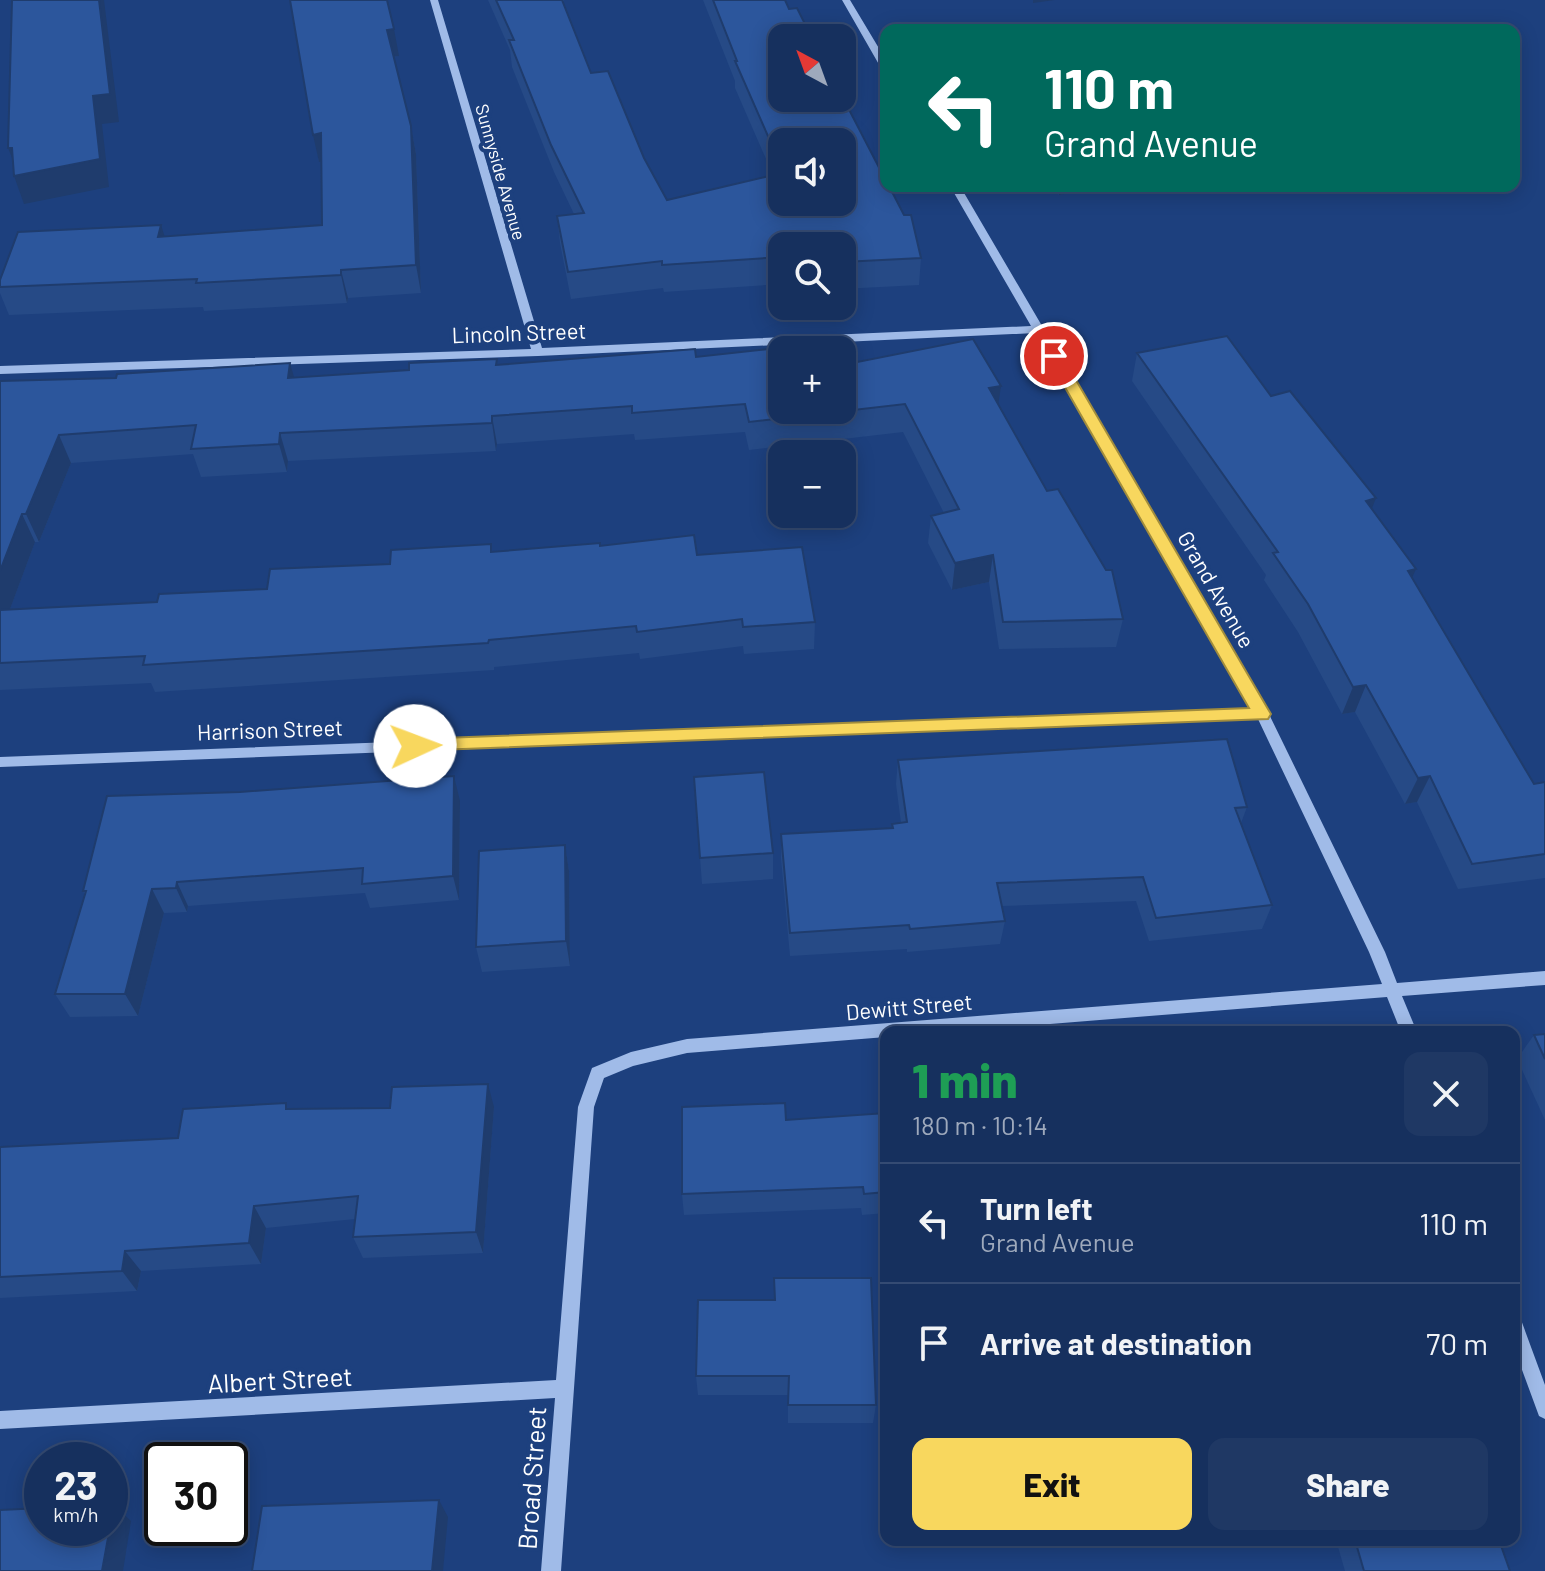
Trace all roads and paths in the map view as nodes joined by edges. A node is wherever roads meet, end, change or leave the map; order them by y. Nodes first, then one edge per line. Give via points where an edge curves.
1 (434, 0) edge
2 (846, 0) edge
3 (880, 58) edge
4 (958, 192) edge
5 (1038, 329) junction
6 (538, 352) junction
7 (0, 370) edge
8 (1262, 714) junction
9 (0, 762) edge
10 (1545, 978) edge
11 (1393, 988) junction
12 (930, 1026) edge
13 (1407, 1026) edge
14 (880, 1030) edge
15 (1520, 1340) edge
16 (563, 1389) junction
17 (1545, 1410) edge
18 (0, 1420) edge
19 (551, 1571) edge

1 - 6 street, Sunnyside Avenue
2 - 3 street
4 - 5 street, Grand Avenue
5 - 6 street, Lincoln Street
5 - 8 street, Grand Avenue
6 - 7 street, Lincoln Street
8 - 9 street, Harrison Street
8 - 11 street, Grand Avenue
10 - 11 street, Dewitt Street
11 - 12 street, Dewitt Street
11 - 13 street, Grand Avenue
14 - 16 street, Dewitt Street via 687,1046 598,1073 586,1107
15 - 17 street
16 - 18 street, Albert Street
16 - 19 street, Broad Street

